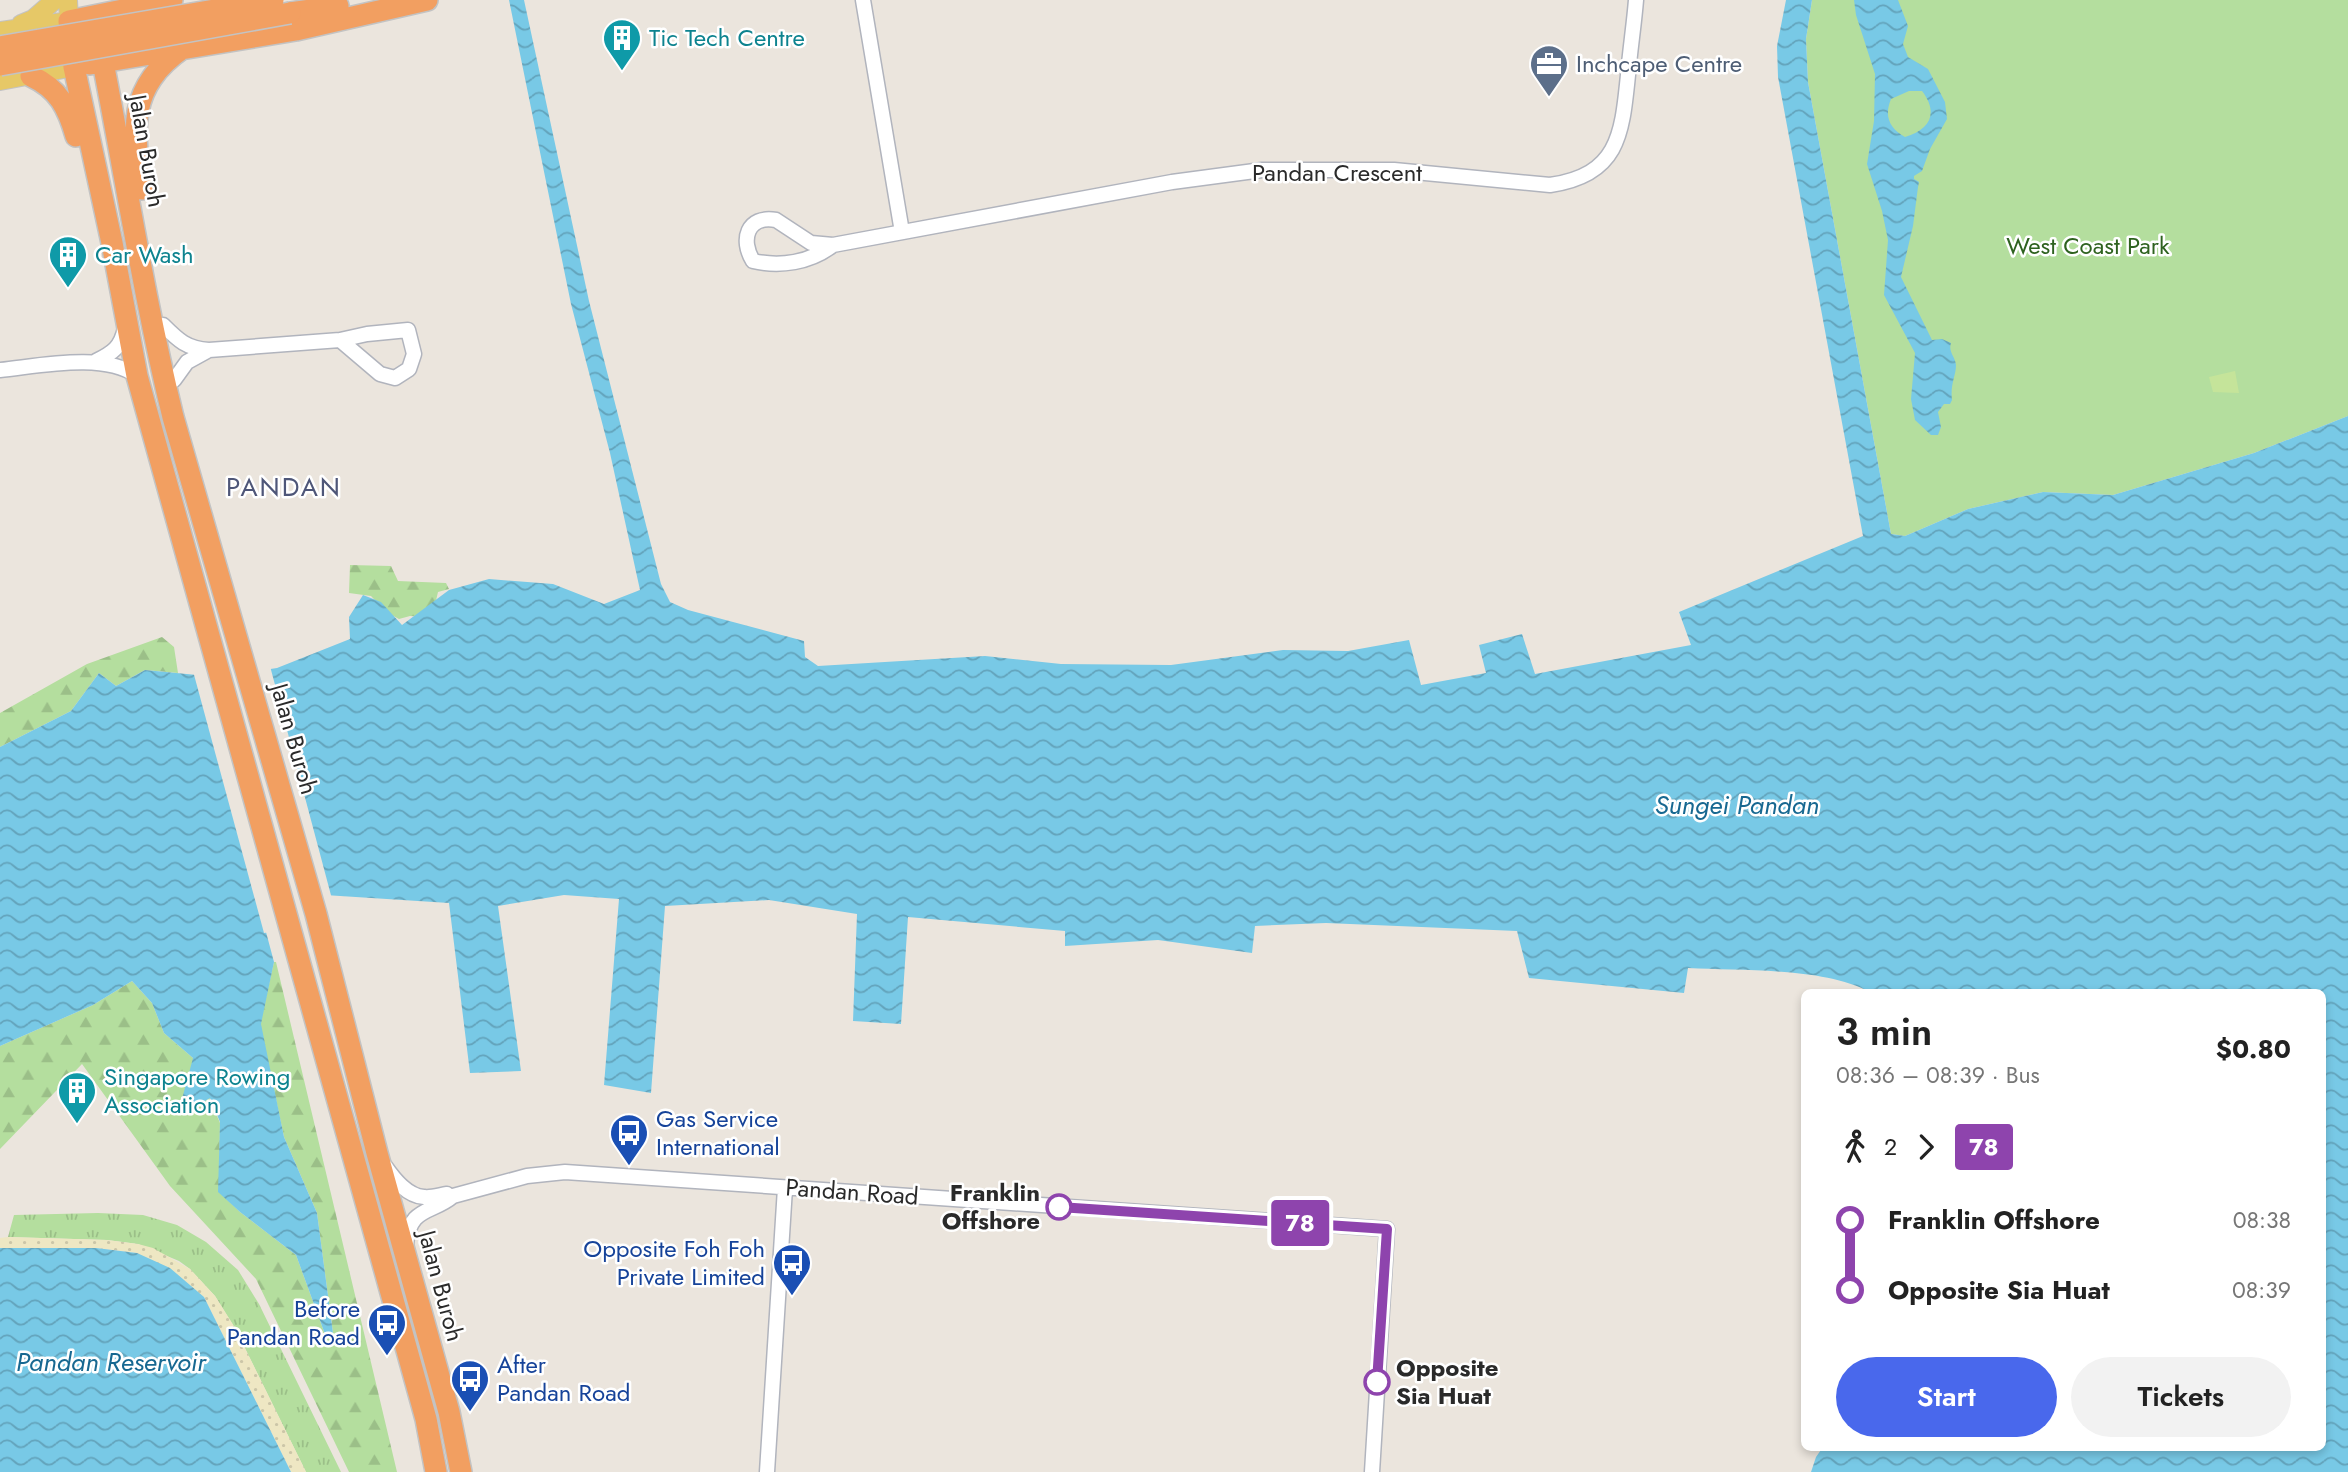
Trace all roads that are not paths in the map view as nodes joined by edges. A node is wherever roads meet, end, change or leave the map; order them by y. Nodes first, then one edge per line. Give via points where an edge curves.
1 (55, 0) edge
2 (273, 0) edge
3 (368, 0) edge
4 (427, 0) edge
5 (863, 0) edge
6 (1636, 0) edge
7 (157, 1) edge
8 (93, 8) edge
9 (68, 10) edge
10 (3, 36) edge
11 (183, 48) junction
12 (103, 62) junction
13 (0, 65) edge
14 (74, 66) junction
15 (31, 76) junction
16 (0, 81) edge
17 (109, 229) junction
18 (902, 232) junction
19 (833, 245) junction
20 (127, 321) junction
21 (163, 325) junction
22 (340, 341) junction
23 (209, 350) junction
24 (96, 362) junction
25 (0, 370) edge
26 (137, 376) junction
27 (174, 380) junction
28 (173, 417) junction
29 (377, 1153) junction
30 (785, 1188) junction
31 (453, 1196) junction
32 (405, 1253) junction
33 (436, 1472) edge
34 (461, 1472) edge
35 (767, 1472) edge
36 (1372, 1472) edge

1 - 10 main road
2 - 10 highway, bridge
3 - 13 highway, bridge
4 - 11 highway via 296,30
5 - 18 street
6 - 18 street, Pandan Crescent via 1620,132 1599,165 1574,180 1550,185 1383,169 1262,170 1172,181
7 - 8 highway
8 - 9 highway
8 - 12 highway, Jalan Buroh
9 - 10 main road
9 - 14 highway, Jalan Buroh
11 - 12 highway
11 - 21 highway via 146,85 136,131
12 - 14 highway
12 - 28 highway, Jalan Buroh via 153,337
14 - 15 main road
14 - 17 highway, Jalan Buroh
15 - 16 main road
15 - 17 highway via 58,94 69,111 96,214
17 - 20 highway, Jalan Buroh
18 - 19 street, Pandan Crescent
19 - 19 street, Pandan Crescent via 815,258 771,265 752,261 746,251 748,230 769,219 811,243
20 - 24 street via 122,343
20 - 26 highway, Jalan Buroh
21 - 23 street via 181,344
21 - 27 highway
22 - 22 street via 408,330 414,354 409,369 395,378 380,374
22 - 23 street
23 - 27 street via 187,362
24 - 25 street
24 - 26 street via 121,366
26 - 33 highway, Jalan Buroh via 426,1419
27 - 28 highway via 178,411
28 - 29 highway, Jalan Buroh via 316,914
29 - 31 street, Pandan Road via 395,1180 410,1191 424,1198
29 - 32 highway, Jalan Buroh
30 - 31 street, Pandan Road via 565,1172 527,1176
30 - 35 street
30 - 36 street, Pandan Road via 1387,1229
31 - 32 street, Pandan Road via 415,1218
32 - 34 highway, Jalan Buroh

